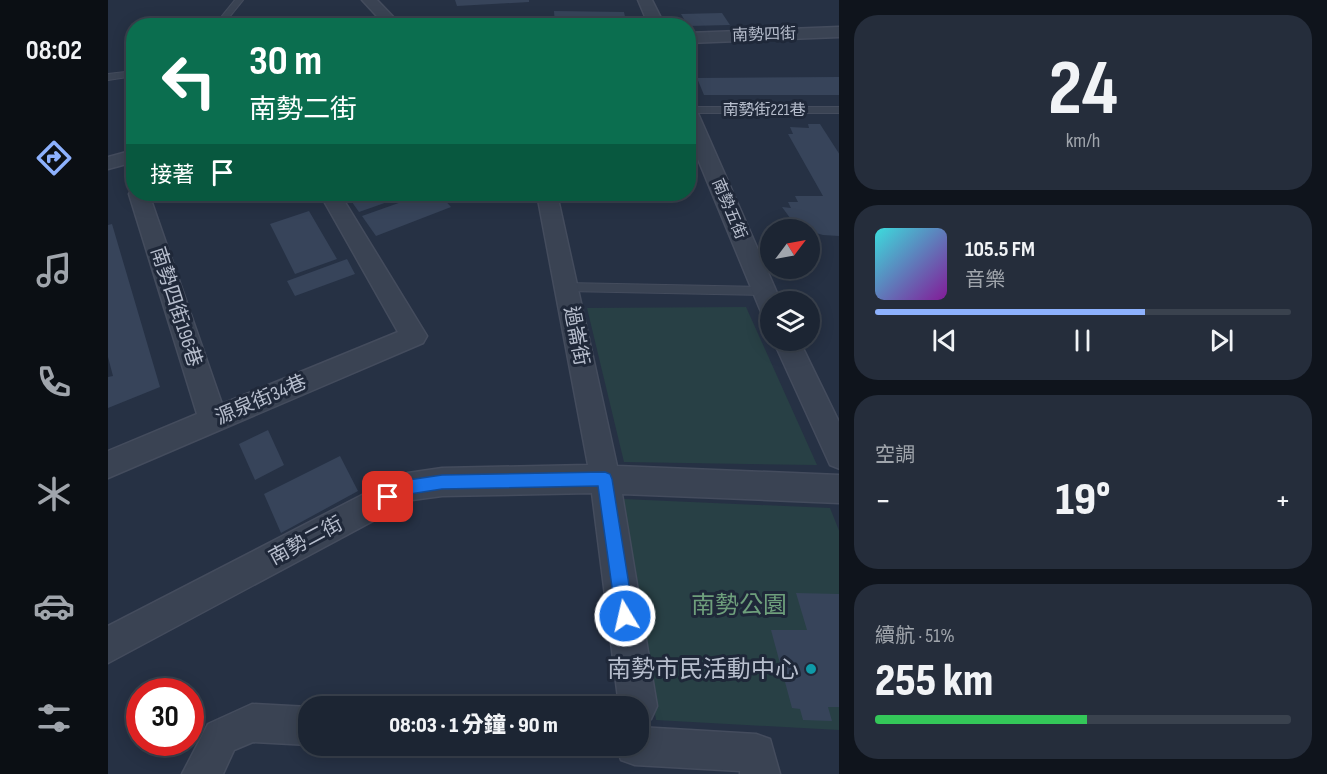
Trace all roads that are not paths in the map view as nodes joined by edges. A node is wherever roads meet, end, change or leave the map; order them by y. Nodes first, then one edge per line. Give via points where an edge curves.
1 (239, 0) edge
2 (369, 0) edge
3 (645, 0) edge
4 (224, 18) edge
5 (387, 18) edge
6 (653, 18) edge
7 (839, 32) edge
8 (696, 38) edge
9 (126, 74) edge
10 (108, 77) edge
11 (696, 110) edge
12 (839, 110) edge
13 (696, 129) edge
14 (696, 164) edge
15 (711, 164) junction
16 (141, 201) edge
17 (334, 201) edge
18 (548, 201) edge
19 (567, 288) junction
20 (764, 291) edge
21 (760, 299) edge
22 (791, 351) edge
23 (213, 420) junction
24 (839, 454) edge
25 (108, 465) edge
26 (605, 479) junction
27 (839, 489) edge
28 (108, 645) edge
29 (637, 696) edge
30 (298, 725) edge
31 (649, 736) edge
32 (202, 774) edge
33 (760, 774) edge

1 - 4 lane
2 - 5 street
3 - 6 street
7 - 8 street, 南勢四街
9 - 10 lane
11 - 12 lane, 南勢街221巷
13 - 15 street, 南勢五街
14 - 15 street
15 - 20 street, 南勢五街
16 - 23 street, 南勢四街196巷
17 - 23 street, 源泉街34巷 via 414,336
18 - 19 street, 過崙街
19 - 21 lane
19 - 26 street, 過崙街
22 - 24 street
23 - 25 street, 源泉街34巷
26 - 27 street, 南勢二街
26 - 28 street, 南勢二街 via 442,482 408,487
26 - 29 street, 過崙街
30 - 32 street via 252,723 221,737
31 - 33 street via 756,753

